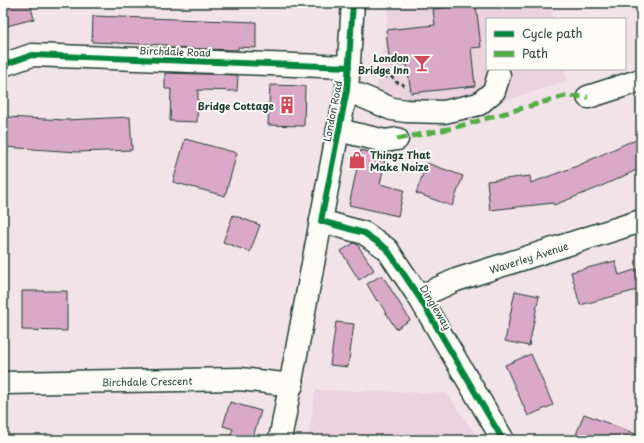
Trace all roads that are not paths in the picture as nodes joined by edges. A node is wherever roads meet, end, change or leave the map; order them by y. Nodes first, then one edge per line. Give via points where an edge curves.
1 (353, 3) edge
2 (3, 65) edge
3 (349, 67) junction
4 (499, 75) dead end
5 (641, 80) edge
6 (348, 90) junction
7 (588, 97) dead end
8 (338, 130) junction
9 (397, 140) dead end
10 (321, 221) junction
11 (641, 221) edge
12 (419, 297) junction
13 (3, 383) edge
14 (292, 384) junction
15 (280, 440) edge
16 (503, 440) edge

1 - 3 main road, London Road
2 - 3 main road, Birchdale Road via 32,55
3 - 6 main road, London Road
4 - 6 main road via 494,91 479,104 444,112 392,108
5 - 7 main road
6 - 8 main road, London Road
8 - 9 main road via 385,141
8 - 10 main road, London Road
10 - 12 main road, Dingleway via 364,234 387,249
10 - 14 main road, London Road
11 - 12 main road, Waverley Avenue via 456,280
12 - 16 main road, Dingleway
13 - 14 main road, Birchdale Crescent via 240,379
14 - 15 main road, London Road

